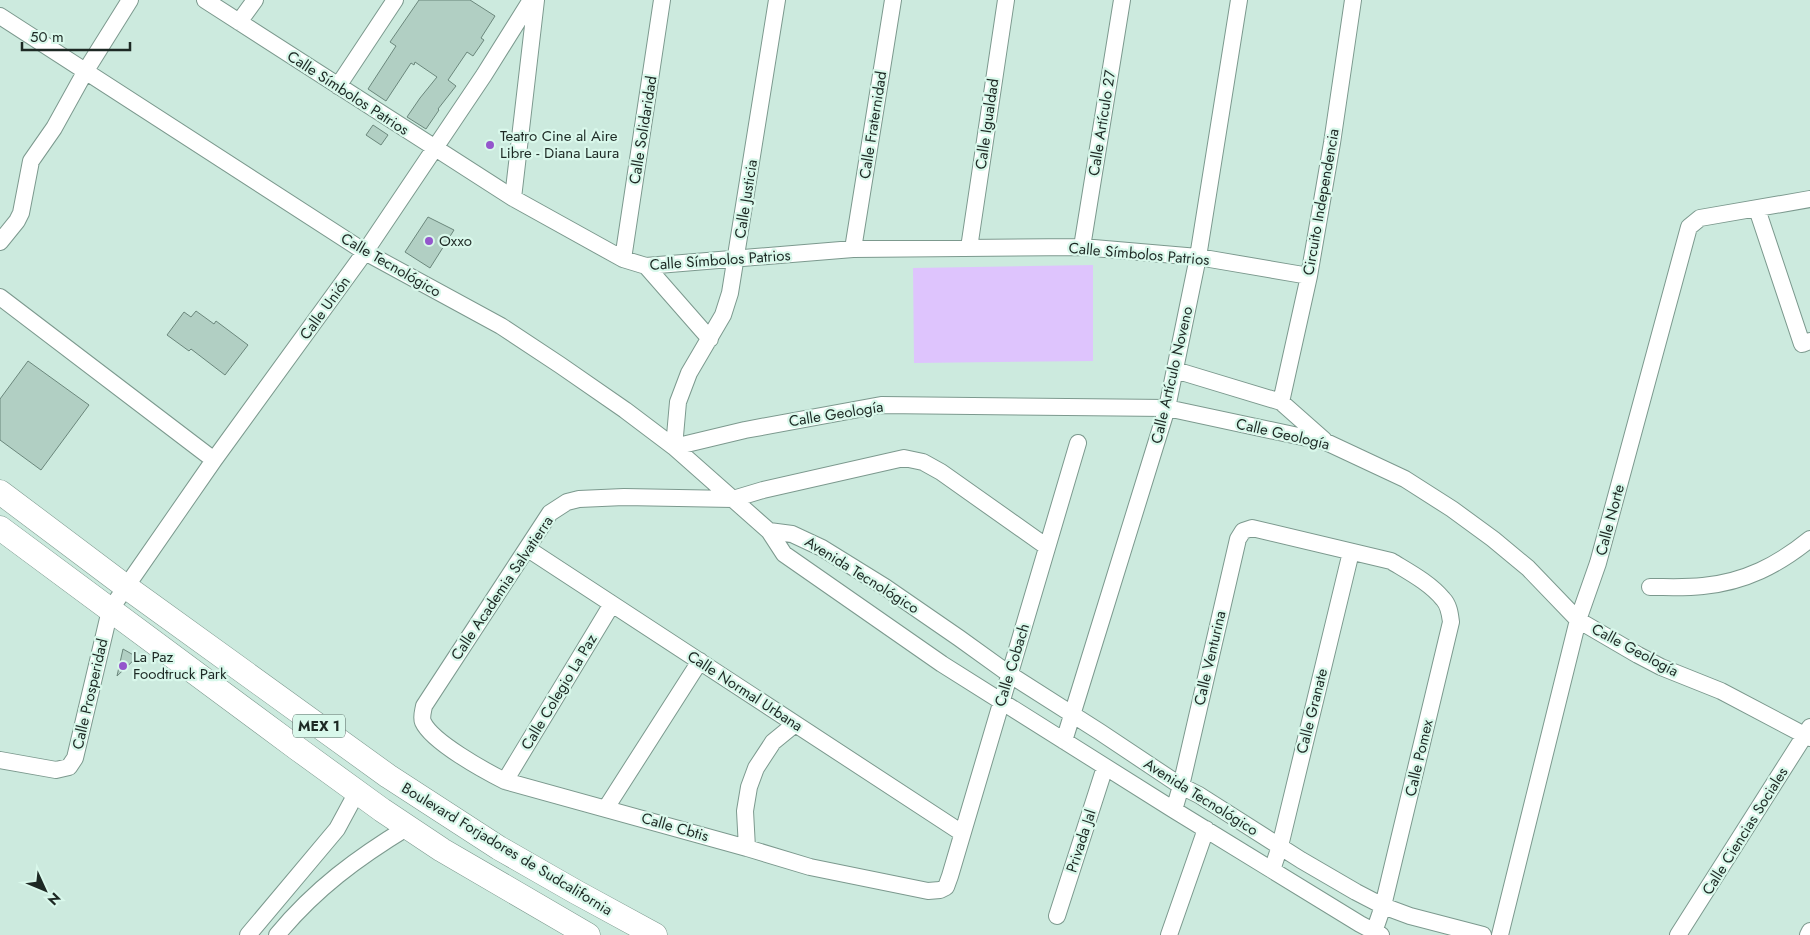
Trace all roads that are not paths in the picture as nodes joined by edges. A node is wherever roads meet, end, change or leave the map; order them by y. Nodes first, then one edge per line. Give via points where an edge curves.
1 (130, 0) edge
2 (204, 0) edge
3 (255, 0) edge
4 (395, 0) edge
5 (531, 0) edge
6 (536, 0) edge
7 (662, 0) edge
8 (777, 0) edge
9 (893, 0) edge
10 (1006, 0) edge
11 (1122, 0) edge
12 (1239, 0) edge
13 (1353, 0) edge
14 (0, 16) edge
15 (239, 22) junction
16 (85, 72) junction
17 (338, 86) junction
18 (435, 149) junction
19 (512, 198) junction
20 (1810, 199) edge
21 (1757, 209) junction
22 (0, 242) edge
23 (1082, 247) junction
24 (969, 248) junction
25 (853, 249) junction
26 (365, 252) junction
27 (736, 258) junction
28 (1198, 258) junction
29 (623, 259) junction
30 (646, 266) junction
31 (1309, 276) junction
32 (0, 297) edge
33 (710, 339) junction
34 (1806, 343) edge
35 (1175, 370) junction
36 (1281, 402) junction
37 (1167, 408) junction
38 (1326, 442) junction
39 (1078, 443) dead end
40 (674, 447) junction
41 (214, 460) junction
42 (0, 492) edge
43 (733, 499) junction
44 (0, 528) edge
45 (769, 531) junction
46 (1810, 539) edge
47 (1047, 547) junction
48 (528, 549) junction
49 (1351, 552) junction
50 (125, 586) junction
51 (1650, 587) dead end
52 (612, 604) junction
53 (110, 610) junction
54 (1578, 620) junction
55 (700, 662) junction
56 (1009, 674) junction
57 (1001, 702) junction
58 (1072, 715) junction
59 (422, 719) joint
60 (795, 724) junction
61 (1808, 733) edge
62 (1064, 741) junction
63 (0, 760) edge
64 (1104, 766) junction
65 (506, 781) junction
66 (1181, 786) junction
67 (356, 792) junction
68 (606, 808) junction
69 (1174, 810) junction
70 (408, 827) junction
71 (1206, 829) junction
72 (962, 833) junction
73 (1280, 846) junction
74 (747, 848) junction
75 (1272, 870) junction
76 (946, 887) joint
77 (1383, 906) junction
78 (1057, 916) dead end
79 (1810, 931) edge
80 (1377, 933) edge
81 (248, 935) edge
82 (277, 935) edge
83 (588, 935) edge
84 (655, 935) edge
85 (1169, 935) edge
86 (1483, 935) edge
87 (1500, 935) edge
88 (1678, 935) edge
89 (1808, 935) edge

1 - 16 street
2 - 15 street, Calle Símbolos Patrios
3 - 15 street
4 - 17 street
5 - 18 street, Calle Unión
6 - 19 street
7 - 29 street, Calle Solidaridad
8 - 27 street, Calle Justicia
9 - 25 street, Calle Fraternidad
10 - 24 street, Calle Igualdad
11 - 23 street, Calle Artículo 27
12 - 28 street, Calle Artículo Noveno
13 - 31 street, Circuito Independencia
14 - 16 street, Calle Tecnológico
15 - 17 street, Calle Símbolos Patrios
16 - 22 street via 54,128 31,161 21,213
16 - 26 street, Calle Tecnológico
17 - 18 street, Calle Símbolos Patrios
18 - 19 street, Calle Símbolos Patrios
18 - 26 street, Calle Unión
19 - 29 street, Calle Símbolos Patrios
20 - 21 street, Calle Norte
21 - 34 street
21 - 54 street, Calle Norte via 1700,218 1689,227 1598,562
23 - 24 street, Calle Símbolos Patrios
23 - 28 street, Calle Símbolos Patrios
24 - 25 street, Calle Símbolos Patrios
25 - 27 street, Calle Símbolos Patrios
26 - 40 street, Calle Tecnológico via 501,326
26 - 41 street, Calle Unión
27 - 30 street, Calle Símbolos Patrios
27 - 33 street, Calle Justicia via 730,293
28 - 31 street, Calle Símbolos Patrios
28 - 35 street, Calle Artículo Noveno
29 - 30 street, Calle Símbolos Patrios
30 - 33 street
31 - 36 street, Circuito Independencia
32 - 41 street
33 - 40 street, Calle Justicia via 689,373 678,402
35 - 36 street
35 - 37 street, Calle Artículo Noveno
36 - 38 street
37 - 38 street, Calle Geología
37 - 40 street, Calle Geología via 881,405 745,430
37 - 58 street, Calle Artículo Noveno
38 - 54 street, Calle Geología via 1405,479 1452,509 1528,568
39 - 47 street, Calle Cobach
40 - 43 street, Calle Tecnológico
41 - 50 street, Calle Unión
42 - 50 highway, Boulevard Forjadores de Sudcalifornia / MEX 1
43 - 45 street, Calle Tecnológico
43 - 47 street, Calle Academia Salvatierra via 904,458 914,459 941,472
43 - 48 street, Calle Academia Salvatierra via 579,498 550,513
44 - 53 highway, Boulevard Forjadores de Sudcalifornia / MEX 1
45 - 56 street, Avenida Tecnológico via 792,534 822,548 885,587
45 - 57 street, Avenida Tecnológico via 784,554
46 - 51 street via 1776,564 1740,580 1703,586
47 - 56 street, Calle Cobach
48 - 52 street, Calle Normal Urbana
48 - 59 street, Calle Academia Salvatierra via 424,706
49 - 66 street, Calle Venturina via 1252,528 1244,531 1238,539
49 - 73 street, Calle Granate
49 - 77 street, Calle Pomex via 1391,561 1410,573 1444,600 1451,622
50 - 53 street, Calle Unión
50 - 84 highway, Boulevard Forjadores de Sudcalifornia / MEX 1 via 427,802 559,882
52 - 55 street, Calle Normal Urbana
52 - 65 street, Calle Colegio La Paz
53 - 63 street, Calle Prosperidad via 75,758 69,767 56,770
53 - 67 highway, Boulevard Forjadores de Sudcalifornia / MEX 1
54 - 61 street, Calle Geología via 1661,667 1721,691
54 - 87 street, Calle Norte
55 - 60 street, Calle Normal Urbana
55 - 68 street
56 - 57 street, Calle Cobach
56 - 58 street, Avenida Tecnológico
57 - 62 street, Avenida Tecnológico
57 - 72 street, Calle Cobach
58 - 62 street, Calle Artículo Noveno
58 - 66 street, Avenida Tecnológico
59 - 65 street, Calle Cbtis via 438,739
60 - 72 street, Calle Normal Urbana
60 - 74 street via 773,742 756,768 745,811
61 - 88 street, Calle Ciencias Sociales
62 - 64 street, Avenida Tecnológico
64 - 69 street, Avenida Tecnológico
64 - 78 street, Privada Jal
65 - 68 street, Calle Cbtis
66 - 69 street, Calle Venturina
66 - 73 street, Avenida Tecnológico
67 - 70 highway, Boulevard Forjadores de Sudcalifornia / MEX 1
67 - 81 street via 337,829
68 - 74 street, Calle Cbtis
69 - 71 street, Avenida Tecnológico
70 - 82 street via 335,876 297,910
70 - 83 highway, Boulevard Forjadores de Sudcalifornia / MEX 1
71 - 75 street, Avenida Tecnológico
71 - 85 street
72 - 76 street, Calle Cobach
73 - 75 street, Calle Granate
73 - 77 street, Avenida Tecnológico
74 - 76 street, Calle Cbtis via 857,878 928,891
75 - 80 street, Avenida Tecnológico
77 - 80 street, Calle Pomex
77 - 86 street, Avenida Tecnológico
79 - 89 street

